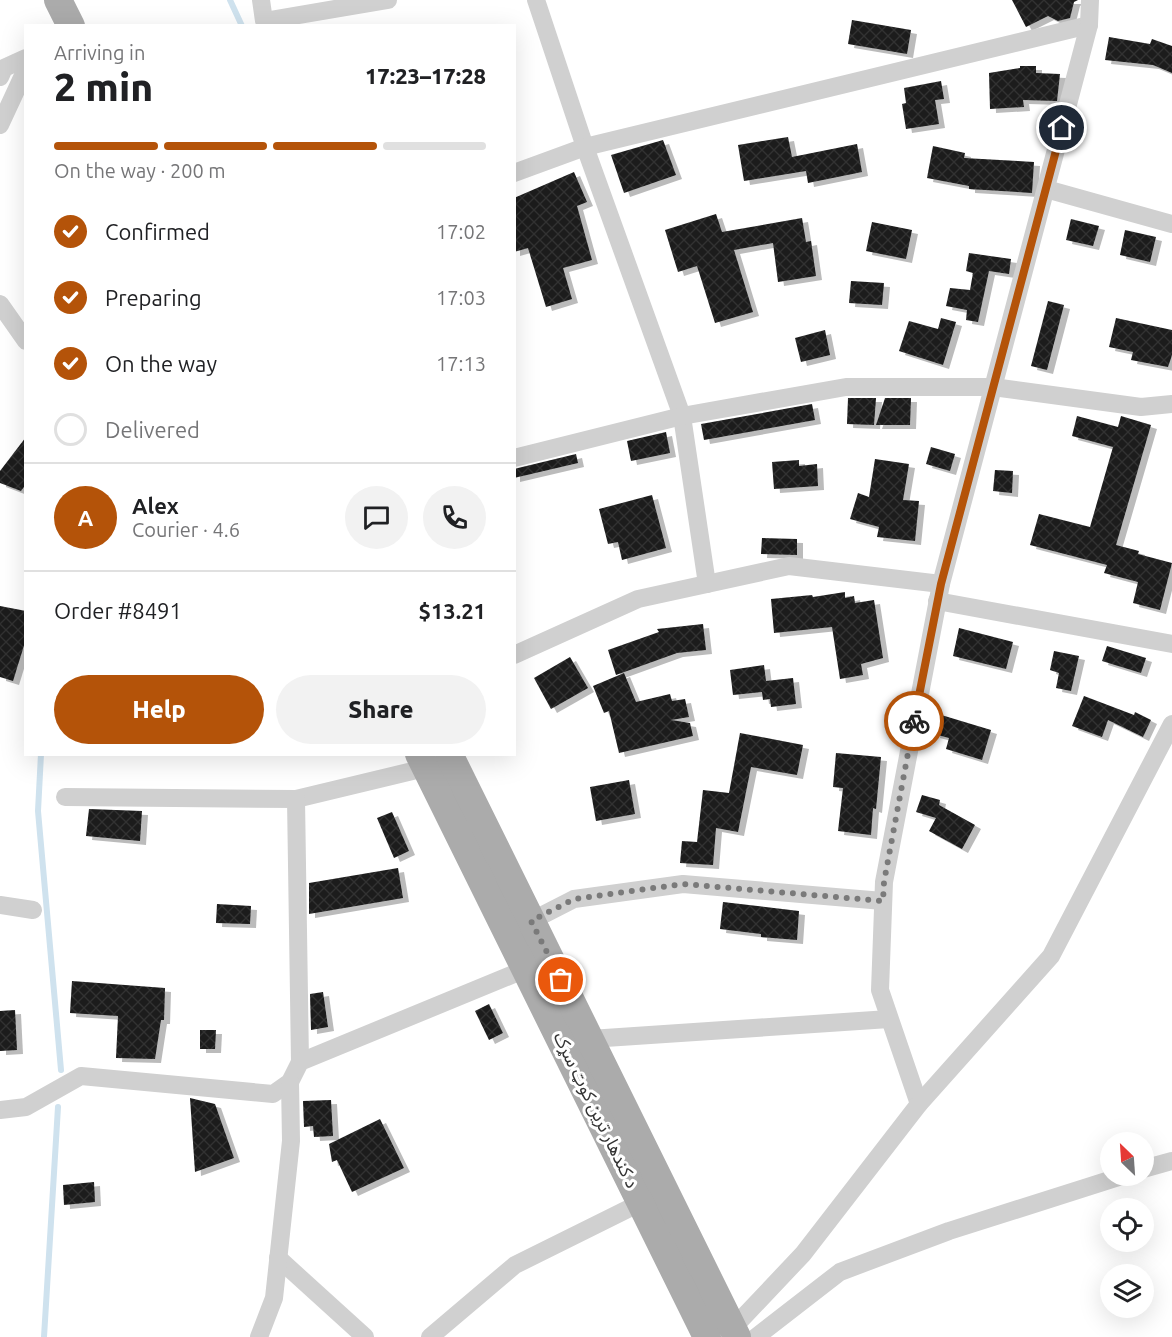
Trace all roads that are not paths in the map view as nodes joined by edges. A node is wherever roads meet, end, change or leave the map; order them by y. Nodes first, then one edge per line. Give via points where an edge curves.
1 (58, 0) edge
2 (261, 0) edge
3 (388, 0) edge
4 (537, 0) edge
5 (1090, 0) edge
6 (70, 24) edge
7 (1089, 25) junction
8 (24, 59) edge
9 (24, 73) edge
10 (0, 77) edge
11 (0, 125) edge
12 (585, 147) junction
13 (516, 172) edge
14 (1046, 189) junction
15 (1172, 224) edge
16 (0, 304) edge
17 (24, 338) edge
18 (993, 387) junction
19 (1172, 405) edge
20 (682, 416) junction
21 (516, 458) edge
22 (707, 584) junction
23 (939, 592) junction
24 (1172, 644) edge
25 (516, 654) edge
26 (1172, 724) edge
27 (431, 759) edge
28 (65, 797) dead end
29 (296, 799) junction
30 (883, 901) junction
31 (0, 905) edge
32 (33, 910) dead end
33 (531, 921) junction
34 (526, 969) junction
35 (889, 1019) junction
36 (590, 1039) junction
37 (300, 1062) junction
38 (290, 1082) junction
39 (919, 1104) junction
40 (0, 1110) edge
41 (1172, 1161) edge
42 (1154, 1166) edge
43 (1100, 1183) edge
44 (642, 1202) junction
45 (278, 1258) junction
46 (733, 1335) edge
47 (259, 1337) edge
48 (365, 1337) edge
49 (430, 1337) edge

1 - 6 main road
2 - 3 street via 264,21
4 - 12 street
5 - 7 street
7 - 12 street
7 - 14 street
8 - 10 street via 4,68
9 - 11 street
12 - 13 street
12 - 20 street
14 - 15 street
14 - 18 street
16 - 17 street
18 - 19 street via 1142,406
18 - 20 street via 846,387
18 - 23 street
20 - 21 street
20 - 22 street
22 - 23 street via 789,566
22 - 25 street via 638,599
23 - 24 street
23 - 30 street
26 - 39 street via 1052,956
27 - 29 street
27 - 33 main road, د کندهار ترين کوټ سړک
27 - 34 main road, د کندهار ترين کوټ سړک
28 - 29 street
29 - 37 street
30 - 33 street via 683,884 574,899
30 - 35 street via 880,990
31 - 32 street
33 - 36 main road, د کندهار ترين کوټ سړک
34 - 37 street
34 - 44 main road, د کندهار ترين کوټ سړک
35 - 36 street
35 - 39 street
36 - 46 main road, د کندهار ترين کوټ سړک
37 - 38 street
38 - 40 street via 273,1094 81,1076 26,1107
38 - 45 street via 291,1141
39 - 46 street via 803,1254
41 - 42 street
43 - 46 street via 840,1272
44 - 46 main road, د کندهار ترين کوټ سړک
44 - 49 street via 515,1265
45 - 47 street via 274,1298
45 - 48 street

